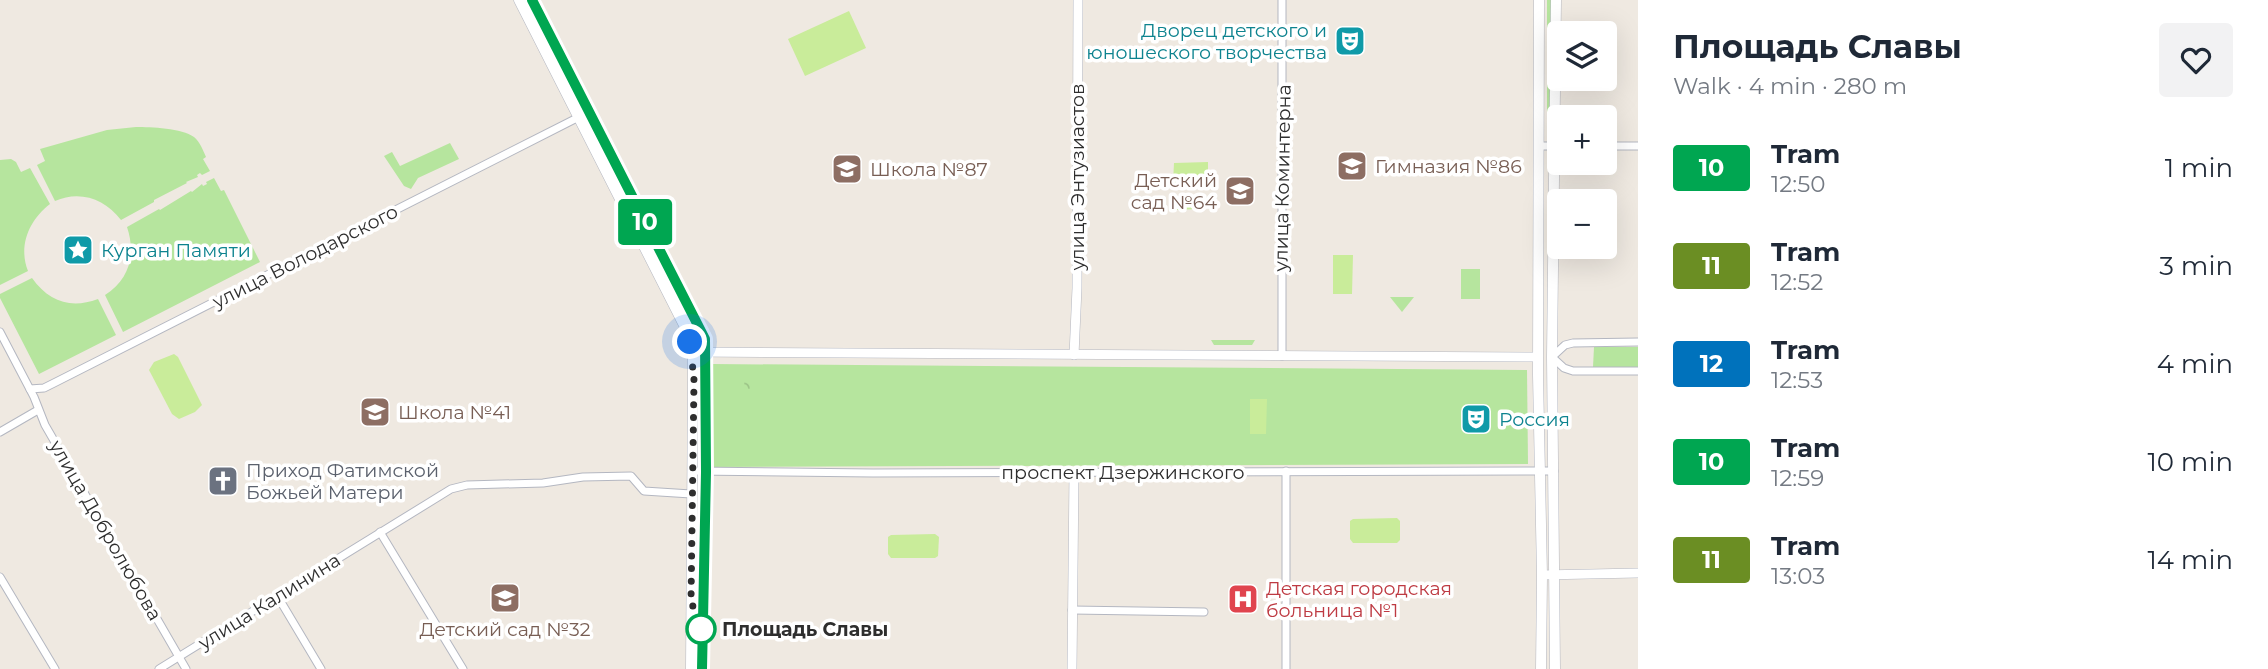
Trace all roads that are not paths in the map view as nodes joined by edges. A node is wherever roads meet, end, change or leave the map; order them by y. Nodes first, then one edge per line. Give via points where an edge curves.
1 (519, 0) edge
2 (1078, 0) edge
3 (1282, 0) edge
4 (1539, 0) edge
5 (1556, 0) edge
6 (1557, 105) edge
7 (579, 117) junction
8 (1539, 146) junction
9 (1547, 146) edge
10 (1617, 146) edge
11 (1638, 146) edge
12 (1557, 175) edge
13 (0, 332) edge
14 (1638, 342) edge
15 (693, 352) junction
16 (1074, 355) junction
17 (1282, 356) junction
18 (1538, 357) junction
19 (1552, 357) junction
20 (1638, 371) edge
21 (30, 389) junction
22 (38, 410) junction
23 (0, 432) edge
24 (692, 471) junction
25 (1286, 471) junction
26 (1539, 471) junction
27 (1554, 471) junction
28 (1074, 472) junction
29 (691, 494) junction
30 (380, 532) junction
31 (1638, 573) edge
32 (1542, 575) junction
33 (1555, 575) junction
34 (0, 576) edge
35 (278, 597) junction
36 (1072, 610) junction
37 (1204, 612) dead end
38 (179, 657) junction
39 (55, 669) edge
40 (159, 669) edge
41 (186, 669) edge
42 (321, 669) edge
43 (463, 669) edge
44 (691, 669) edge
45 (1072, 669) edge
46 (1286, 669) edge
47 (1541, 669) edge
48 (1555, 669) edge

1 - 7 main road
2 - 16 street, улица Энтузиастов
3 - 17 street, улица Коминтерна
4 - 8 main road
5 - 6 main road
7 - 15 main road via 688,333
7 - 21 street, улица Володарского via 58,382
8 - 9 street
8 - 18 main road
10 - 11 street
12 - 19 main road
13 - 21 street, улица Добролюбова
14 - 19 street via 1573,343
15 - 16 street
15 - 24 main road
16 - 17 street
17 - 18 street
18 - 19 main road
18 - 26 main road
19 - 20 street via 1573,371
19 - 27 main road
21 - 22 street, улица Добролюбова
22 - 23 street
22 - 38 street, улица Добролюбова
24 - 28 street, проспект Дзержинского
24 - 29 main road
25 - 26 street, проспект Дзержинского
25 - 28 street, проспект Дзержинского
25 - 46 street
26 - 27 street, проспект Дзержинского
26 - 32 main road
27 - 33 main road
28 - 36 street
29 - 30 street via 644,491 632,476 467,485 452,489
29 - 44 main road
30 - 35 street, улица Калинина
30 - 43 street
31 - 33 street
32 - 33 street
32 - 47 main road
33 - 48 main road
34 - 39 street
35 - 38 street, улица Калинина
35 - 42 street
36 - 37 street
36 - 45 street
38 - 40 street, улица Калинина
38 - 41 street, улица Добролюбова

